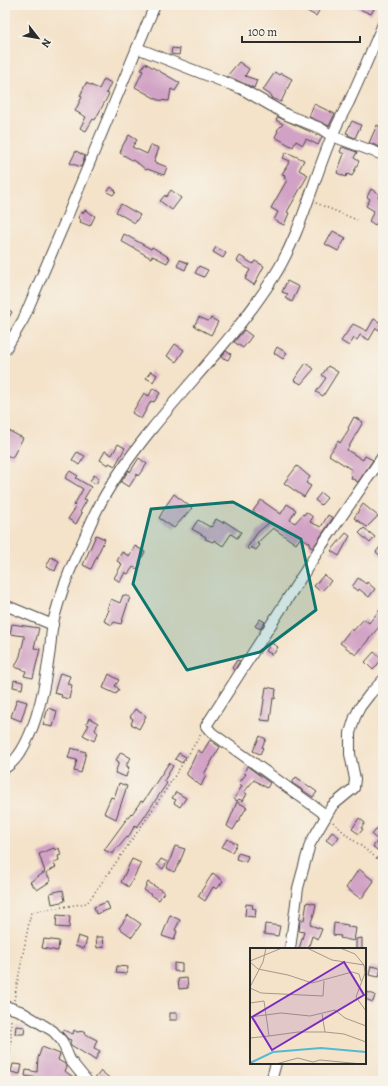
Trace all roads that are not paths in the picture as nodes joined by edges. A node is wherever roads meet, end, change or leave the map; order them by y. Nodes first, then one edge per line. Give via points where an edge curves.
1 (156, 5) edge
2 (383, 24) edge
3 (137, 48) junction
4 (332, 136) junction
5 (383, 155) edge
6 (5, 350) edge
7 (383, 456) edge
8 (5, 605) edge
9 (53, 625) junction
10 (383, 680) edge
11 (5, 768) edge
12 (326, 815) junction
13 (290, 948) edge
14 (9, 1007) edge
15 (276, 1064) edge
16 (87, 1081) edge
17 (271, 1081) edge

1 - 3 street
2 - 4 street
3 - 4 street via 242,89 287,115 320,128
3 - 6 street via 23,320
4 - 5 street
4 - 9 street via 309,200 274,276 218,351 150,431 109,489 67,576
7 - 12 street via 311,561 206,726 212,733
8 - 9 street
9 - 11 street via 45,680 36,716 18,758
10 - 12 street via 360,707 350,732 354,788 332,806
12 - 13 street via 310,844 303,867
14 - 16 street via 53,1031 62,1041 70,1060
15 - 17 street

